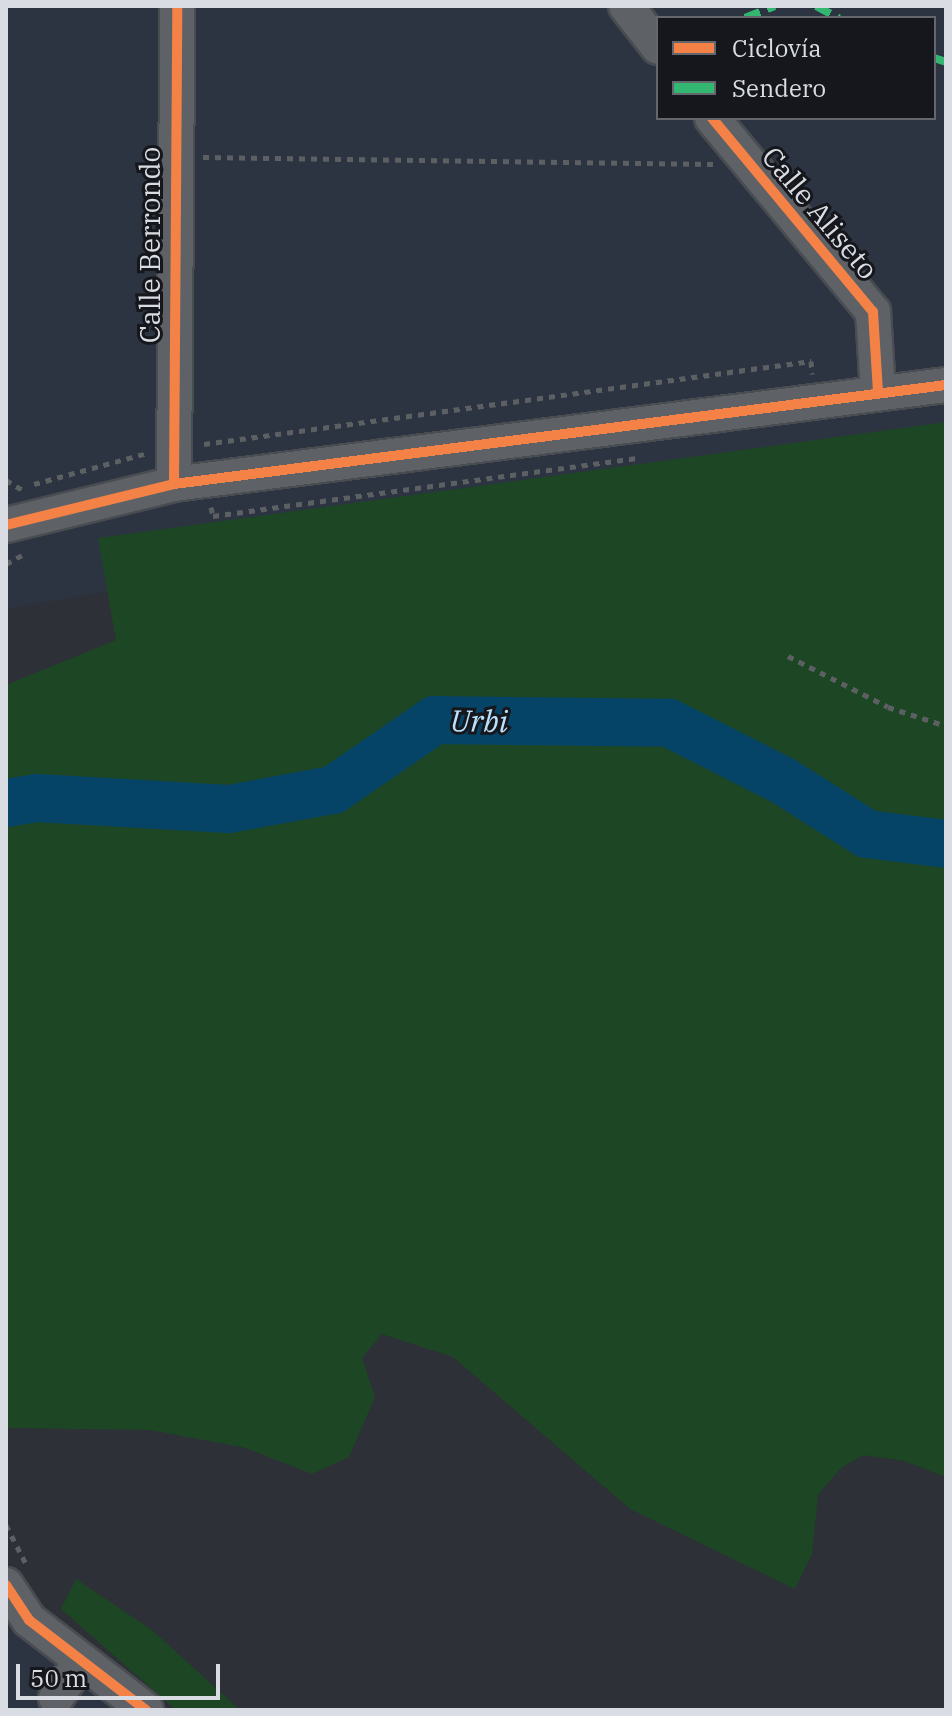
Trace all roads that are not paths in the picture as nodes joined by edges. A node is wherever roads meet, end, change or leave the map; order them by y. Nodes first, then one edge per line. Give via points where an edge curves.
1 (177, 6) edge
2 (626, 6) edge
3 (656, 44) edge
4 (714, 120) edge
5 (946, 385) edge
6 (878, 392) junction
7 (174, 484) junction
8 (6, 525) edge
9 (6, 1557) edge
10 (6, 1585) edge
11 (18, 1614) edge
12 (81, 1661) junction
13 (114, 1684) junction
14 (56, 1698) dead end
15 (146, 1710) edge

1 - 7 street, Calle Berrondo
2 - 3 street
4 - 6 street, Calle Aliseto via 873,312
5 - 6 street
6 - 7 street
7 - 8 street
9 - 13 street via 51,1622
10 - 11 street
11 - 12 street
12 - 13 street
12 - 14 street
13 - 15 street

